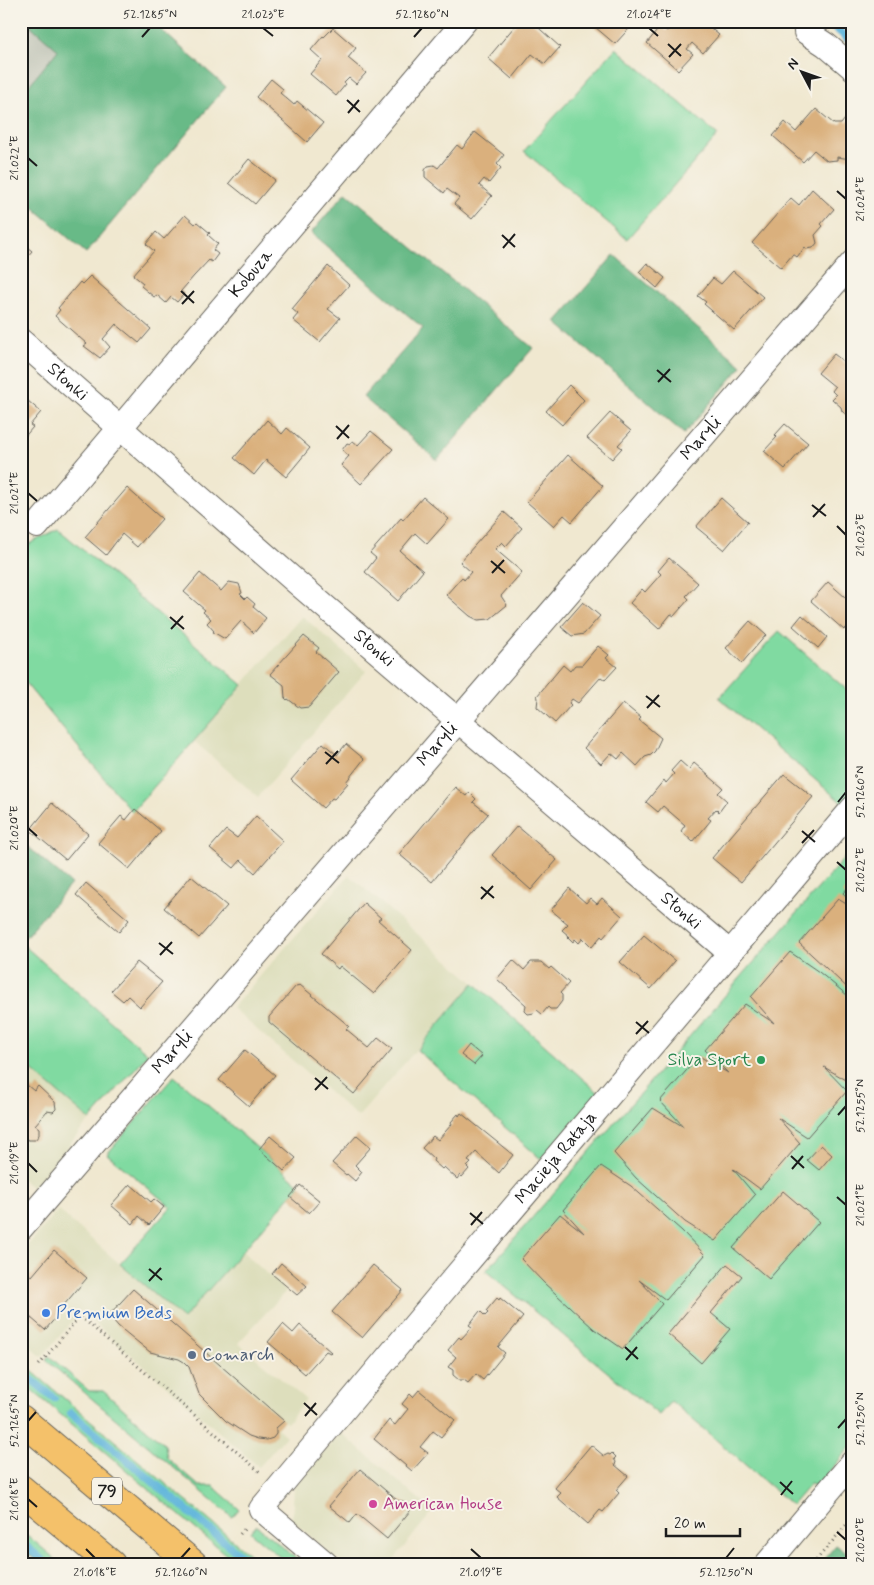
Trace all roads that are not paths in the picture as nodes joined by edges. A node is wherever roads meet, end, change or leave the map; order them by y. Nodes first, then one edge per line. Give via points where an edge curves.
1 (465, 21) edge
2 (806, 32) dead end
3 (853, 68) edge
4 (853, 262) edge
5 (21, 341) edge
6 (120, 428) junction
7 (36, 526) dead end
8 (460, 720) junction
9 (853, 808) edge
10 (729, 952) junction
11 (21, 1228) edge
12 (21, 1419) edge
13 (853, 1462) edge
14 (21, 1488) edge
15 (111, 1564) edge
16 (192, 1564) edge
17 (326, 1564) edge
18 (767, 1564) edge

1 - 6 street, Kobuza
2 - 3 street
4 - 8 street, Maryli
5 - 6 street, Słonki
6 - 7 street, Kobuza
6 - 8 street, Słonki
8 - 10 street, Słonki
8 - 11 street, Maryli
9 - 10 street, Macieja Rataja
10 - 17 street, Macieja Rataja via 261,1509
12 - 16 main road, 79
13 - 18 street
14 - 15 main road

